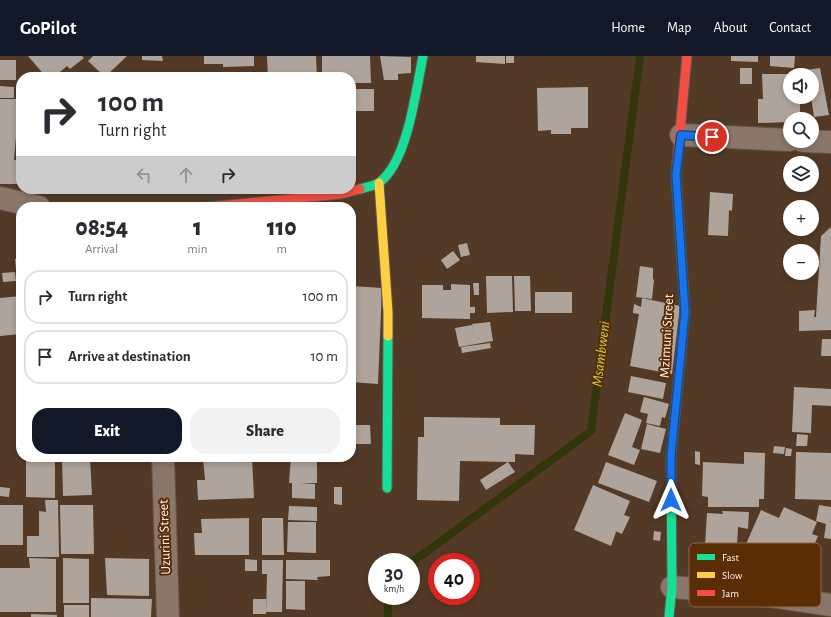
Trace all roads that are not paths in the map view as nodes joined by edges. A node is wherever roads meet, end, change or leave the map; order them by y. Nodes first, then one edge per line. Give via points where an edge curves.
1 (424, 56) edge
2 (688, 56) edge
3 (681, 135) junction
4 (783, 140) edge
5 (819, 142) edge
6 (831, 142) edge
7 (379, 183) junction
8 (356, 190) edge
9 (341, 194) edge
10 (0, 198) edge
11 (17, 202) edge
12 (259, 202) edge
13 (163, 462) edge
14 (387, 488) dead end
15 (672, 586) junction
16 (689, 588) edge
17 (821, 604) edge
18 (831, 605) edge
19 (168, 617) edge
20 (669, 617) edge

1 - 7 street via 404,144 389,172
2 - 3 street, Mzimuni Street
3 - 4 street
3 - 15 street, Mzimuni Street via 676,174 685,312 671,456
5 - 6 street
7 - 8 street
7 - 14 street via 388,312
9 - 12 street
10 - 11 street
13 - 19 street, Uzurini Street
15 - 16 street
15 - 20 street, Mzimuni Street
17 - 18 street

